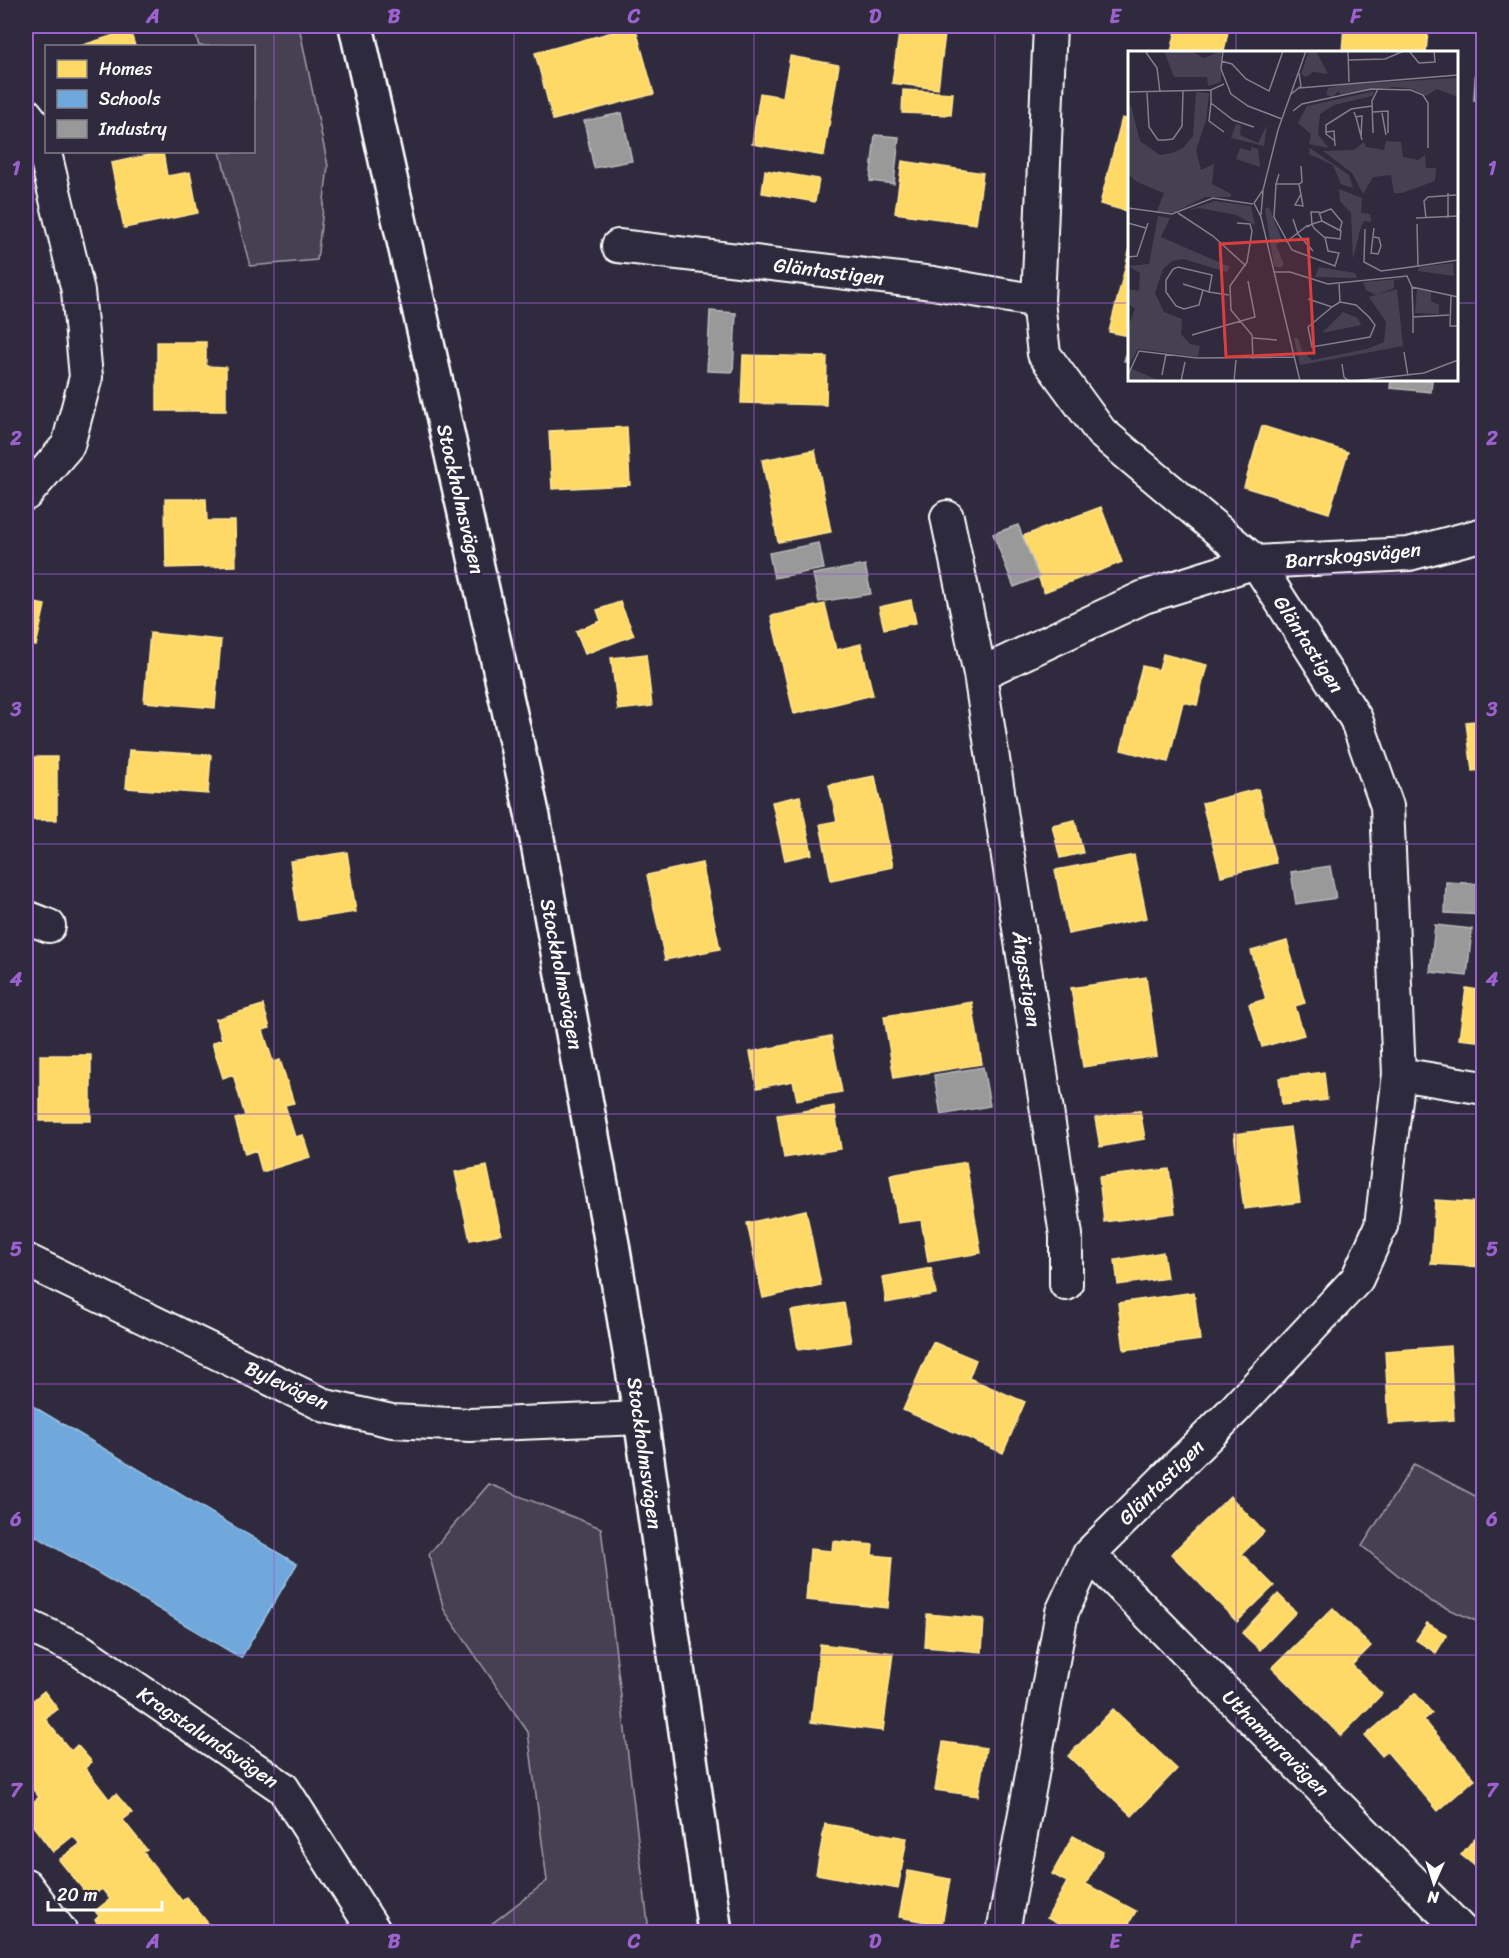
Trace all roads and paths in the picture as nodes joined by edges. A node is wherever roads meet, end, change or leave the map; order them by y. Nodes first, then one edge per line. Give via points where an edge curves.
1 (356, 26) edge
2 (1050, 26) edge
3 (26, 114) edge
4 (45, 153) edge
5 (45, 153) edge
6 (618, 246) dead end
7 (1038, 301) junction
8 (26, 494) edge
9 (947, 517) dead end
10 (1484, 534) edge
11 (1256, 562) junction
12 (980, 674) junction
13 (1399, 1074) junction
14 (1484, 1088) edge
15 (26, 1260) edge
16 (1066, 1284) dead end
17 (641, 1418) junction
18 (1089, 1554) junction
19 (26, 1625) edge
20 (26, 1885) edge
21 (365, 1929) edge
22 (61, 1932) edge
23 (715, 1932) edge
24 (1003, 1932) edge
25 (1463, 1932) edge

1 - 17 main road, Stockholmsvägen via 533,817
2 - 7 street, Gläntastigen
3 - 5 street via 40,132
4 - 8 street via 78,291 86,377 68,445
6 - 7 street, Gläntastigen via 933,283
7 - 11 street, Gläntastigen via 1044,354 1101,432
9 - 12 street, Ängsstigen
10 - 11 street, Barrskogsvägen via 1409,554
11 - 12 street via 1144,597
11 - 13 street, Gläntastigen via 1356,719 1387,806
12 - 16 street, Ängsstigen via 1066,1235
13 - 14 street
13 - 18 street, Gläntastigen via 1381,1226 1357,1279 1234,1410
15 - 17 street, Bylevägen via 326,1406 392,1421 470,1425
17 - 23 main road, Stockholmsvägen
18 - 24 street, Gläntastigen via 1062,1612
18 - 25 street, Uthammravägen
19 - 21 street, Kragstalundsvägen via 80,1650 284,1788
20 - 22 street

